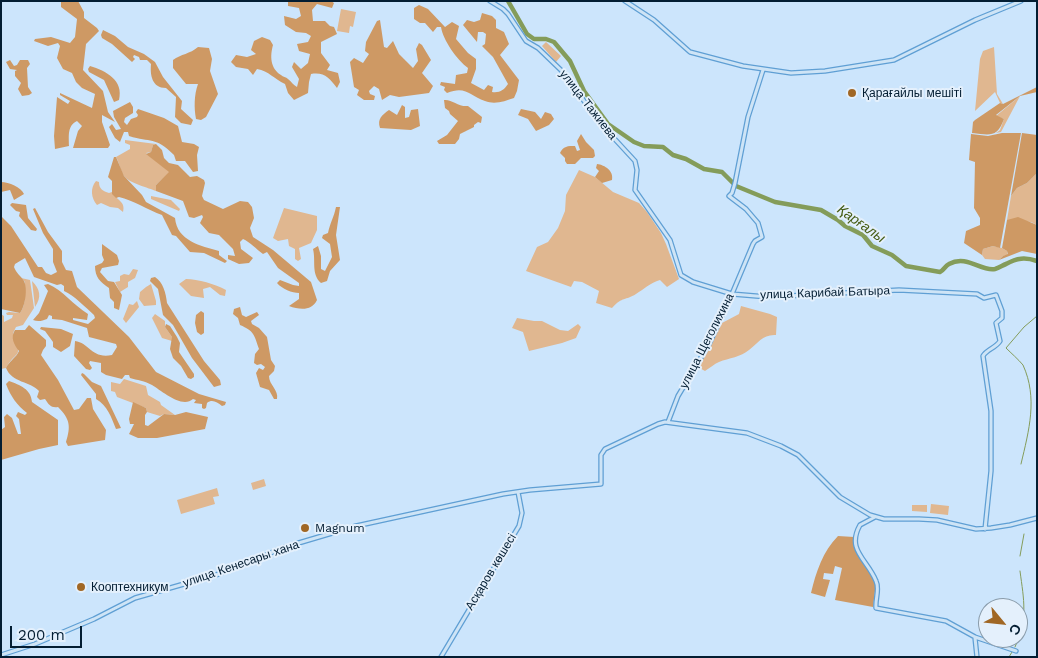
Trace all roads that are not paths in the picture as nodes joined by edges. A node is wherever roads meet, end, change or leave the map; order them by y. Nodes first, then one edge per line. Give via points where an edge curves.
1 (490, 1) edge
2 (625, 1) edge
3 (1020, 1) edge
4 (763, 70) junction
5 (623, 148) joint
6 (732, 294) junction
7 (668, 422) junction
8 (518, 492) junction
9 (875, 517) junction
10 (1037, 518) edge
11 (986, 528) junction
12 (975, 637) junction
13 (446, 648) junction
14 (1016, 651) dead end
15 (1, 655) edge
16 (441, 657) edge
17 (446, 657) edge
18 (977, 657) edge

1 - 5 street, улица Тажиева via 508,14 526,41 564,73 599,122
2 - 4 street via 654,20 690,52
3 - 4 street via 894,60 807,73
4 - 6 street, улица Щеголихина via 729,196 758,223 762,237 754,241
5 - 6 street, улица Карибай Батыра via 637,165 636,190 670,240 681,275
6 - 7 street, улица Щеголихина via 709,344 678,396
6 - 11 street, улица Карибай Батыра via 768,297 899,290 977,294 984,298 996,296 1002,311 1002,318 996,323 1000,341 983,356 991,411 992,471
7 - 8 street via 605,449 601,455 601,484
7 - 9 street via 747,433 791,451 834,493
8 - 13 street, Асқаров көшесі via 522,513 519,526
8 - 15 street, улица Кенесары хана via 356,526 285,547 219,574 135,598 94,619
9 - 11 street via 937,520
9 - 12 street via 860,525 855,542 877,582 876,608 946,622
10 - 11 street
12 - 14 street
12 - 18 street
13 - 16 street, Асқаров көшесі
13 - 17 street

